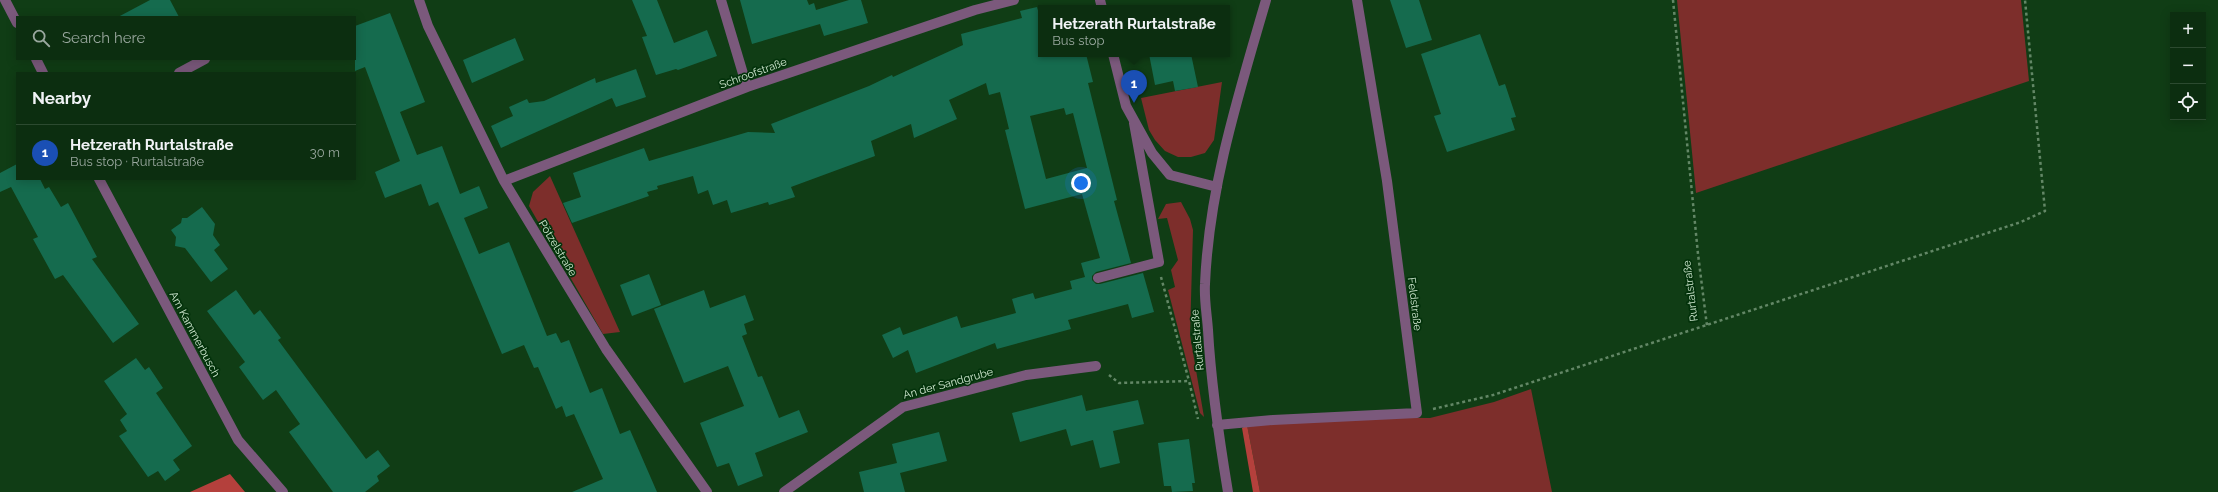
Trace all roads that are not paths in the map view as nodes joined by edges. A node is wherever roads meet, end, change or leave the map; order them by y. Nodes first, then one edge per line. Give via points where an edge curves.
1 (5, 0) edge
2 (419, 0) edge
3 (721, 0) edge
4 (1014, 0) edge
5 (1266, 0) edge
6 (1357, 0) edge
7 (973, 5) edge
8 (16, 22) edge
9 (1114, 57) edge
10 (36, 60) edge
11 (203, 60) edge
12 (42, 72) edge
13 (181, 72) edge
14 (747, 86) junction
15 (1134, 123) junction
16 (100, 180) edge
17 (504, 181) junction
18 (1217, 187) junction
19 (1098, 278) dead end
20 (1096, 366) road end
21 (1217, 423) junction
22 (283, 492) edge
23 (707, 492) edge
24 (784, 492) edge
25 (1228, 492) edge

1 - 8 street
2 - 17 street, Pötzelstraße via 428,26
3 - 14 street
4 - 7 street, Schroofstraße
5 - 18 street, Rurtalstraße via 1234,109
6 - 21 street, Feldstraße via 1387,180 1416,413
7 - 14 street, Schroofstraße
9 - 15 street via 1126,106
10 - 12 street
11 - 13 street
14 - 17 street, Schroofstraße
15 - 18 street via 1152,153 1170,175
15 - 19 street via 1159,262
16 - 22 street, Am Kammerbusch via 238,440
17 - 23 street, Pötzelstraße via 606,349
18 - 21 street, Rurtalstraße via 1205,285
20 - 24 street, An der Sandgrube via 1026,375 902,407
21 - 25 street, Rurtalstraße

